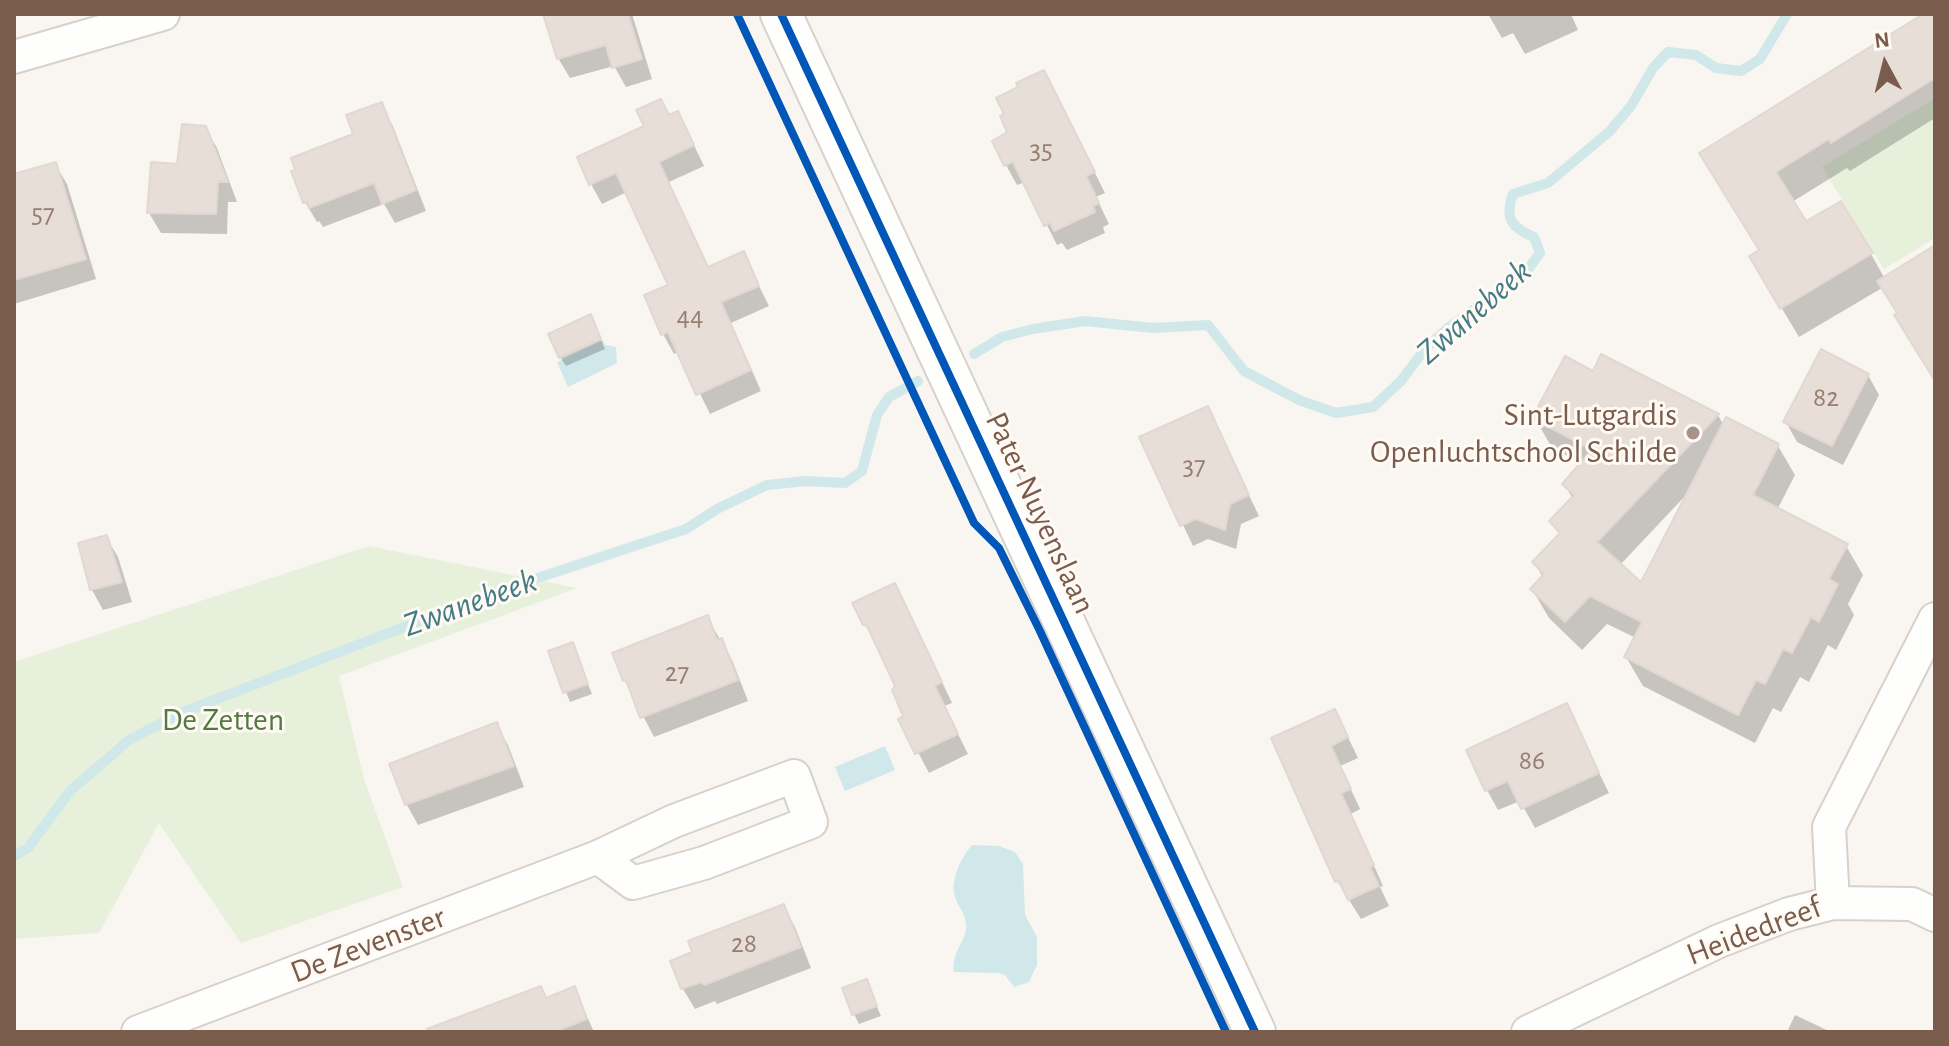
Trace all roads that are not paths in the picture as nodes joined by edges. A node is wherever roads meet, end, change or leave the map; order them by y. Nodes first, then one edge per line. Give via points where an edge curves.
1 (163, 14) edge
2 (781, 14) edge
3 (14, 57) edge
4 (1935, 619) edge
5 (598, 857) junction
6 (1833, 903) junction
7 (1935, 915) edge
8 (138, 1032) edge
9 (1255, 1032) edge
10 (1528, 1032) edge

1 - 3 street
2 - 9 street, Pater Nuyenslaan
4 - 6 street, Heidedreef via 1829,827
5 - 5 street, De Zevenster via 633,883 704,863 811,822 794,776 674,821
5 - 8 street, De Zevenster
6 - 7 street via 1912,904
6 - 10 street, Heidedreef via 1719,941

